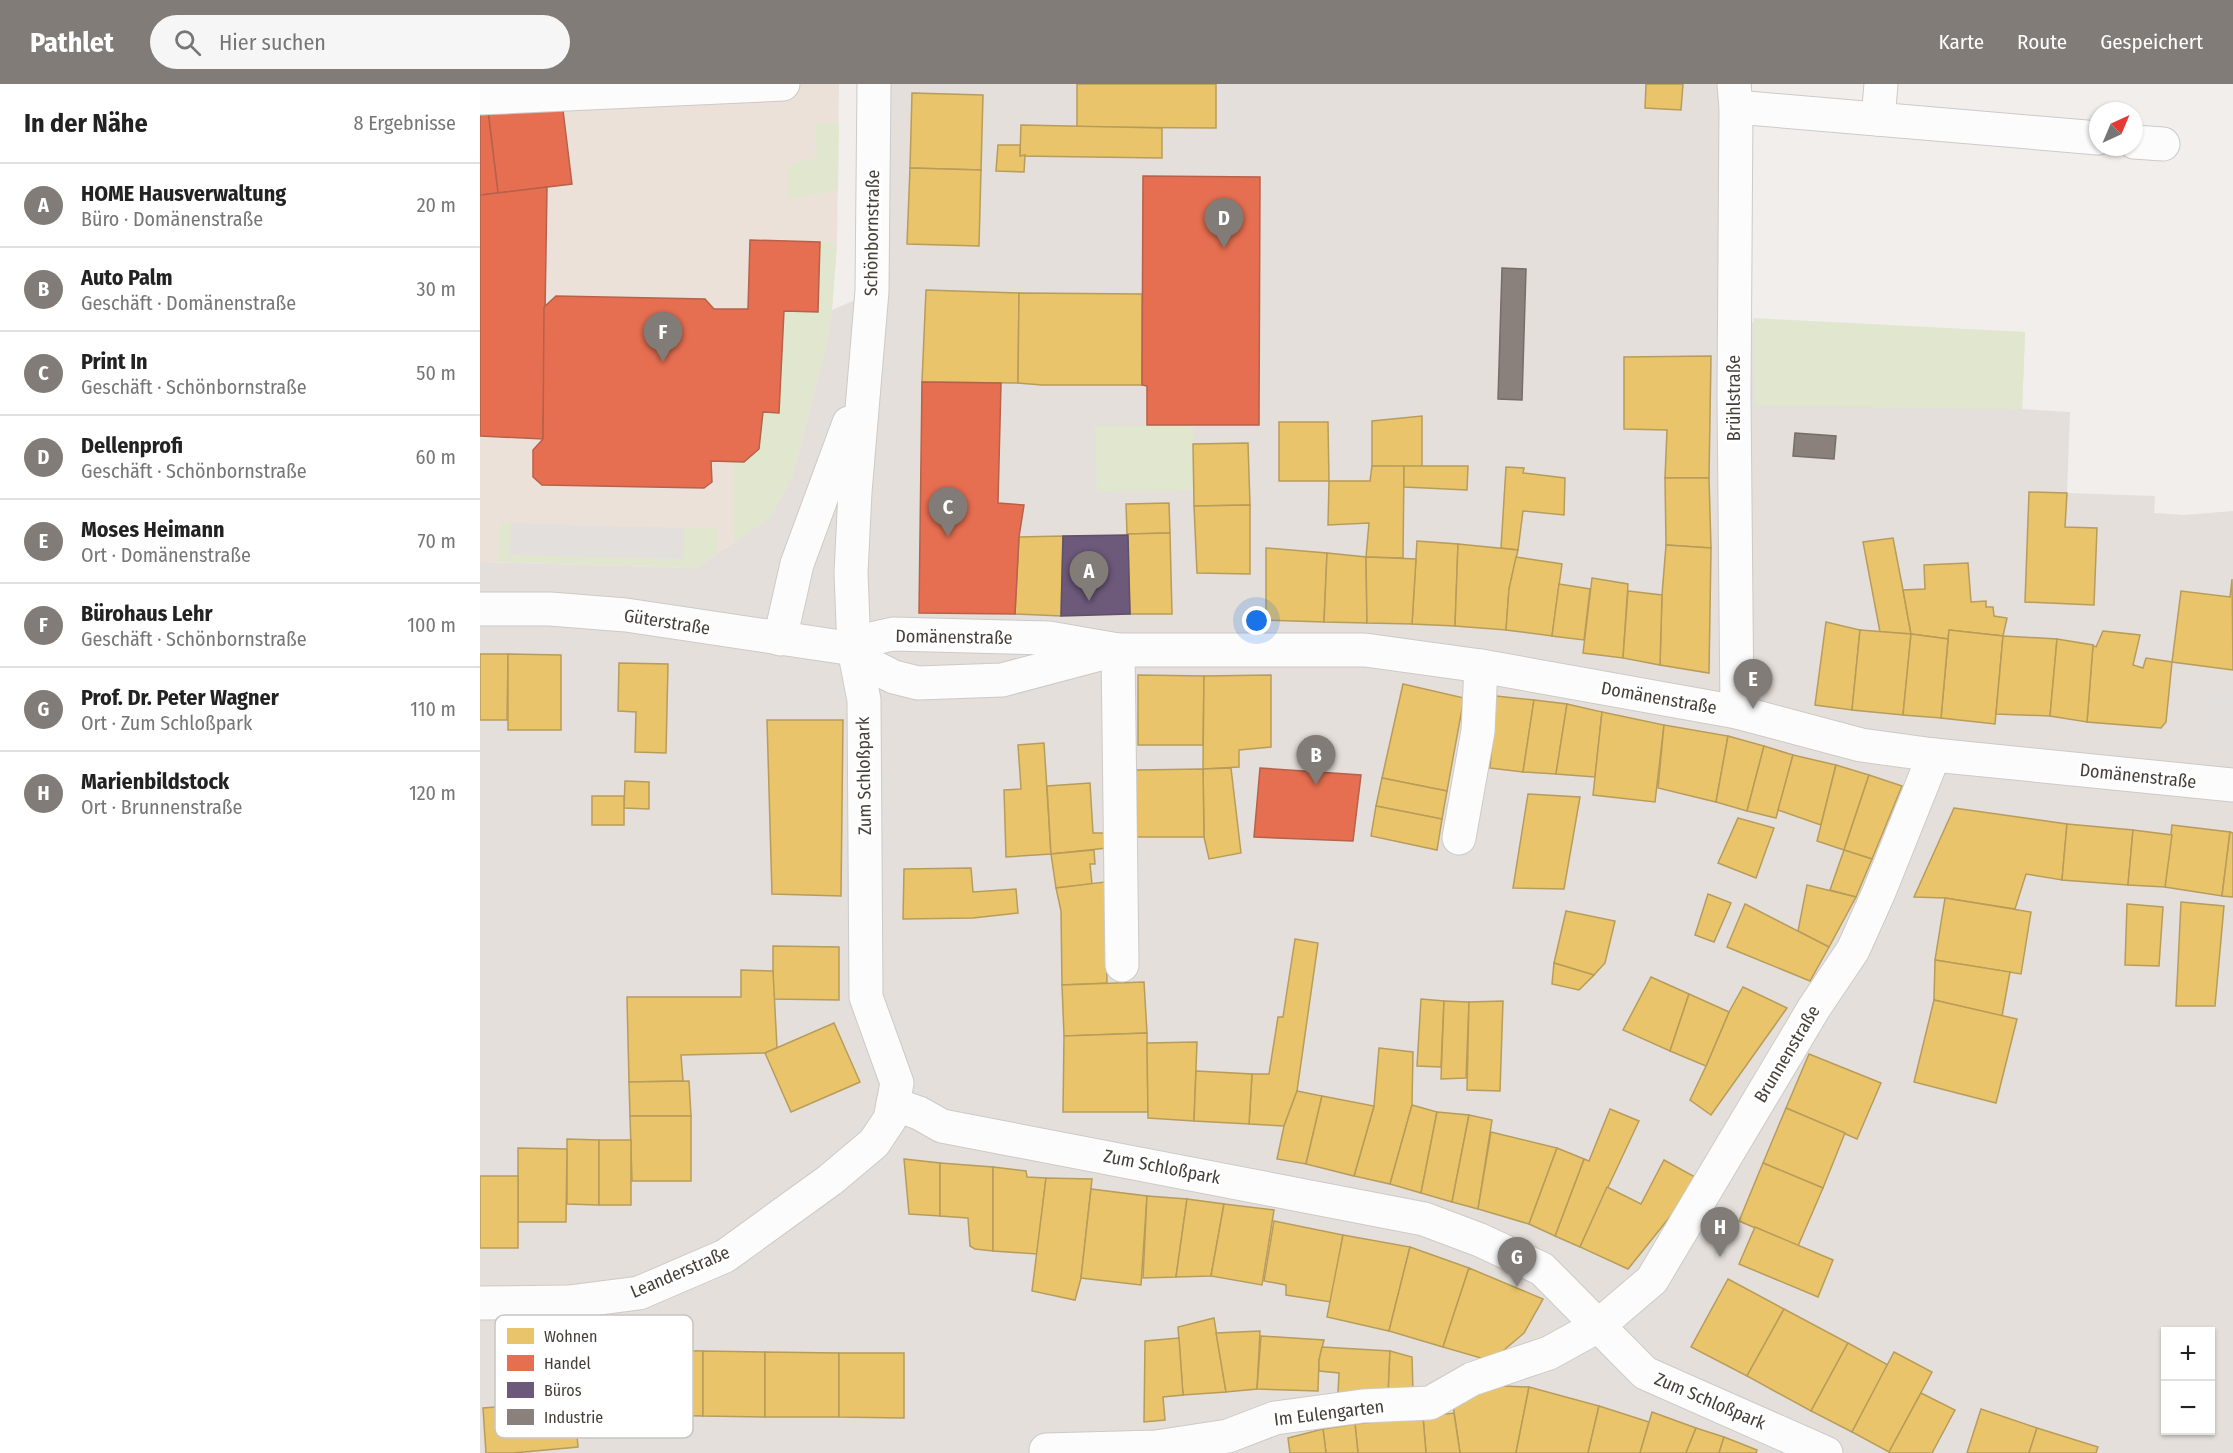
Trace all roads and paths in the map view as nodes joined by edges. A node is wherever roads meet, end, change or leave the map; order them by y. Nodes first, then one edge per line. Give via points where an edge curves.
1 (783, 84) edge
2 (874, 84) edge
3 (1881, 84) edge
4 (1735, 95) edge
5 (480, 98) edge
6 (1878, 119) junction
7 (2089, 137) edge
8 (864, 382) junction
9 (480, 609) edge
10 (780, 639) junction
11 (854, 649) junction
12 (1118, 650) junction
13 (1481, 666) junction
14 (1737, 712) junction
15 (1934, 755) junction
16 (2233, 785) edge
17 (1459, 838) dead end
18 (1122, 965) dead end
19 (893, 1104) junction
20 (480, 1303) edge
21 (1598, 1326) junction
22 (1046, 1450) dead end
23 (1826, 1453) edge

1 - 5 street
2 - 8 street, Schönbornstraße via 872,291
3 - 6 street
4 - 6 street
4 - 14 street, Brühlstraße
6 - 7 street
8 - 10 street, Schönbornstraße via 797,564
8 - 11 street, Schönbornstraße via 851,573
9 - 10 street, Güterstraße via 626,615
10 - 11 street, Güterstraße
11 - 12 street, Domänenstraße via 893,634 1049,638
11 - 12 street, Domänenstraße via 874,667 918,683 1002,680
11 - 19 street, Zum Schloßpark via 864,700 866,998 897,1083
12 - 13 street, Domänenstraße via 1365,650
12 - 18 street
13 - 14 street, Domänenstraße
13 - 17 street via 1478,731
14 - 15 street, Domänenstraße via 1861,745
15 - 16 street, Domänenstraße
15 - 21 street, Brunnenstraße via 1853,950 1814,1008 1652,1280
19 - 20 street, Leanderstraße via 890,1119 874,1143 726,1256 639,1293 569,1302
19 - 21 street, Zum Schloßpark via 942,1126 1424,1219 1542,1269
21 - 22 street, Im Eulengarten via 1549,1353 1472,1378 1430,1403 1363,1406 1275,1418 1228,1436 1156,1447
21 - 23 street, Zum Schloßpark via 1645,1373

